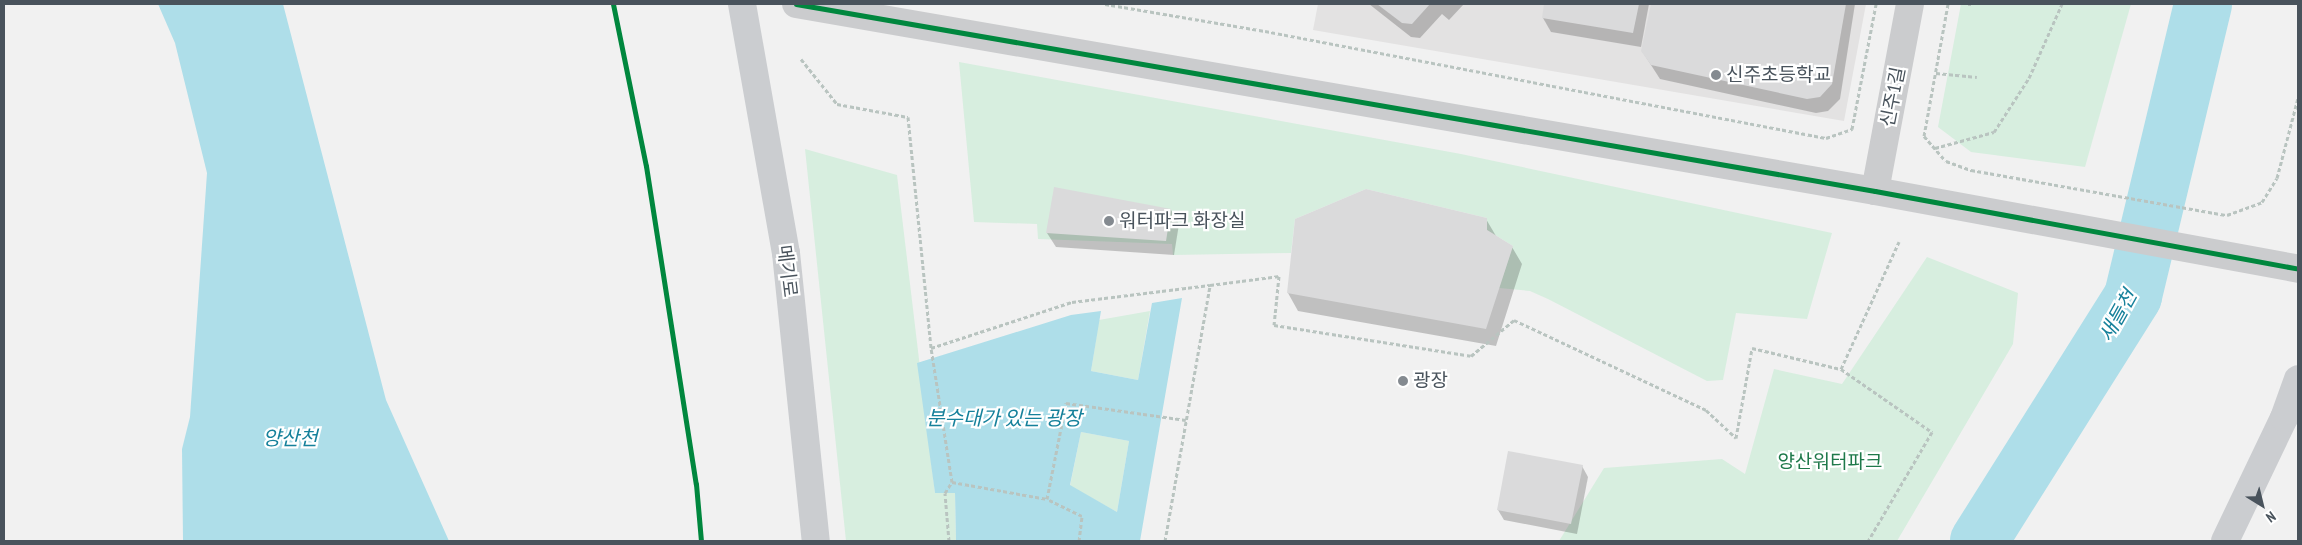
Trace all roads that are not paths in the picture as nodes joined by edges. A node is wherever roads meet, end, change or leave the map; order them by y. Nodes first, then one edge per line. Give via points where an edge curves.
1 (742, 4) edge
2 (796, 4) edge
3 (1910, 4) edge
4 (1875, 191) junction
5 (2298, 269) edge
6 (2298, 379) edge
7 (816, 541) edge
8 (2225, 541) edge

1 - 7 street, 메기로 via 786,253
2 - 4 street
3 - 4 street, 신주1길
4 - 5 street
6 - 8 street via 2284,418

